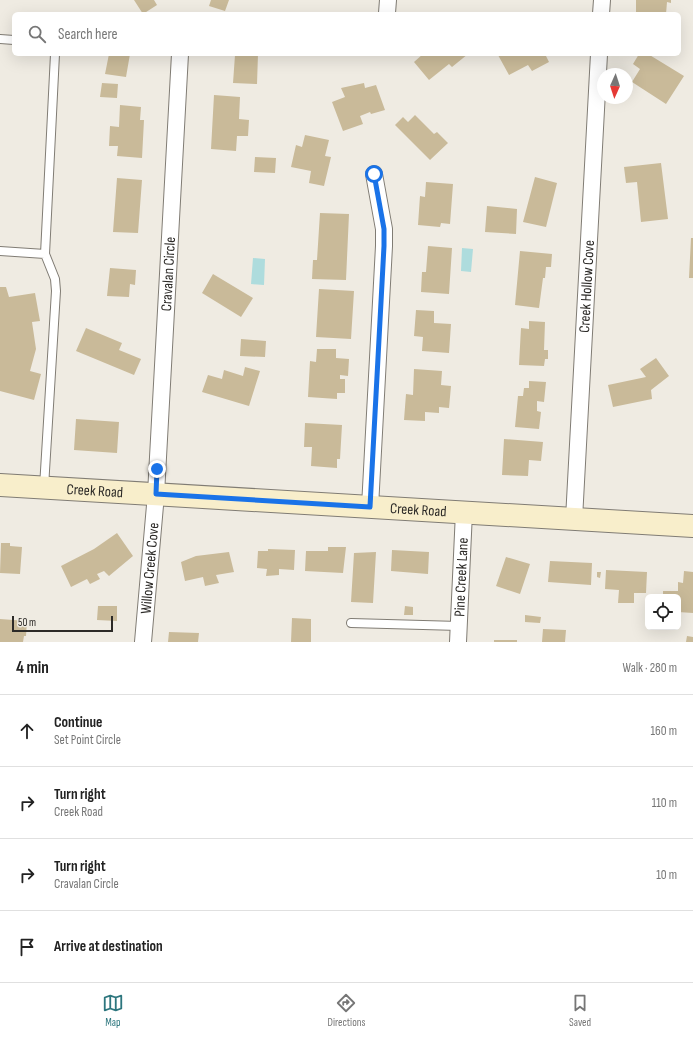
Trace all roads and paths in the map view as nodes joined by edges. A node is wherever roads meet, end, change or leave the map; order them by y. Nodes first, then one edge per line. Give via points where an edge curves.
1 (602, 0) edge
2 (601, 12) edge
3 (0, 39) edge
4 (12, 40) edge
5 (55, 56) edge
6 (180, 56) edge
7 (599, 56) edge
8 (374, 174) dead end
9 (0, 251) edge
10 (45, 254) junction
11 (0, 485) edge
12 (44, 488) junction
13 (156, 494) junction
14 (370, 507) junction
15 (464, 512) junction
16 (574, 519) junction
17 (693, 526) edge
18 (351, 623) dead end
19 (459, 626) junction
20 (143, 642) edge
21 (458, 642) edge

1 - 2 street
3 - 4 lane
5 - 10 lane
6 - 13 street, Cravalan Circle
7 - 16 street, Creek Hollow Cove
8 - 14 street via 384,229 384,246
9 - 10 lane
10 - 12 lane via 55,279 56,291
11 - 12 street, Creek Road
12 - 13 street, Creek Road
13 - 14 street, Creek Road
13 - 20 street, Willow Creek Cove
14 - 15 street, Creek Road
15 - 16 street, Creek Road
15 - 19 street, Pine Creek Lane
16 - 17 street, Creek Road
18 - 19 lane
19 - 21 street, Pine Creek Lane

